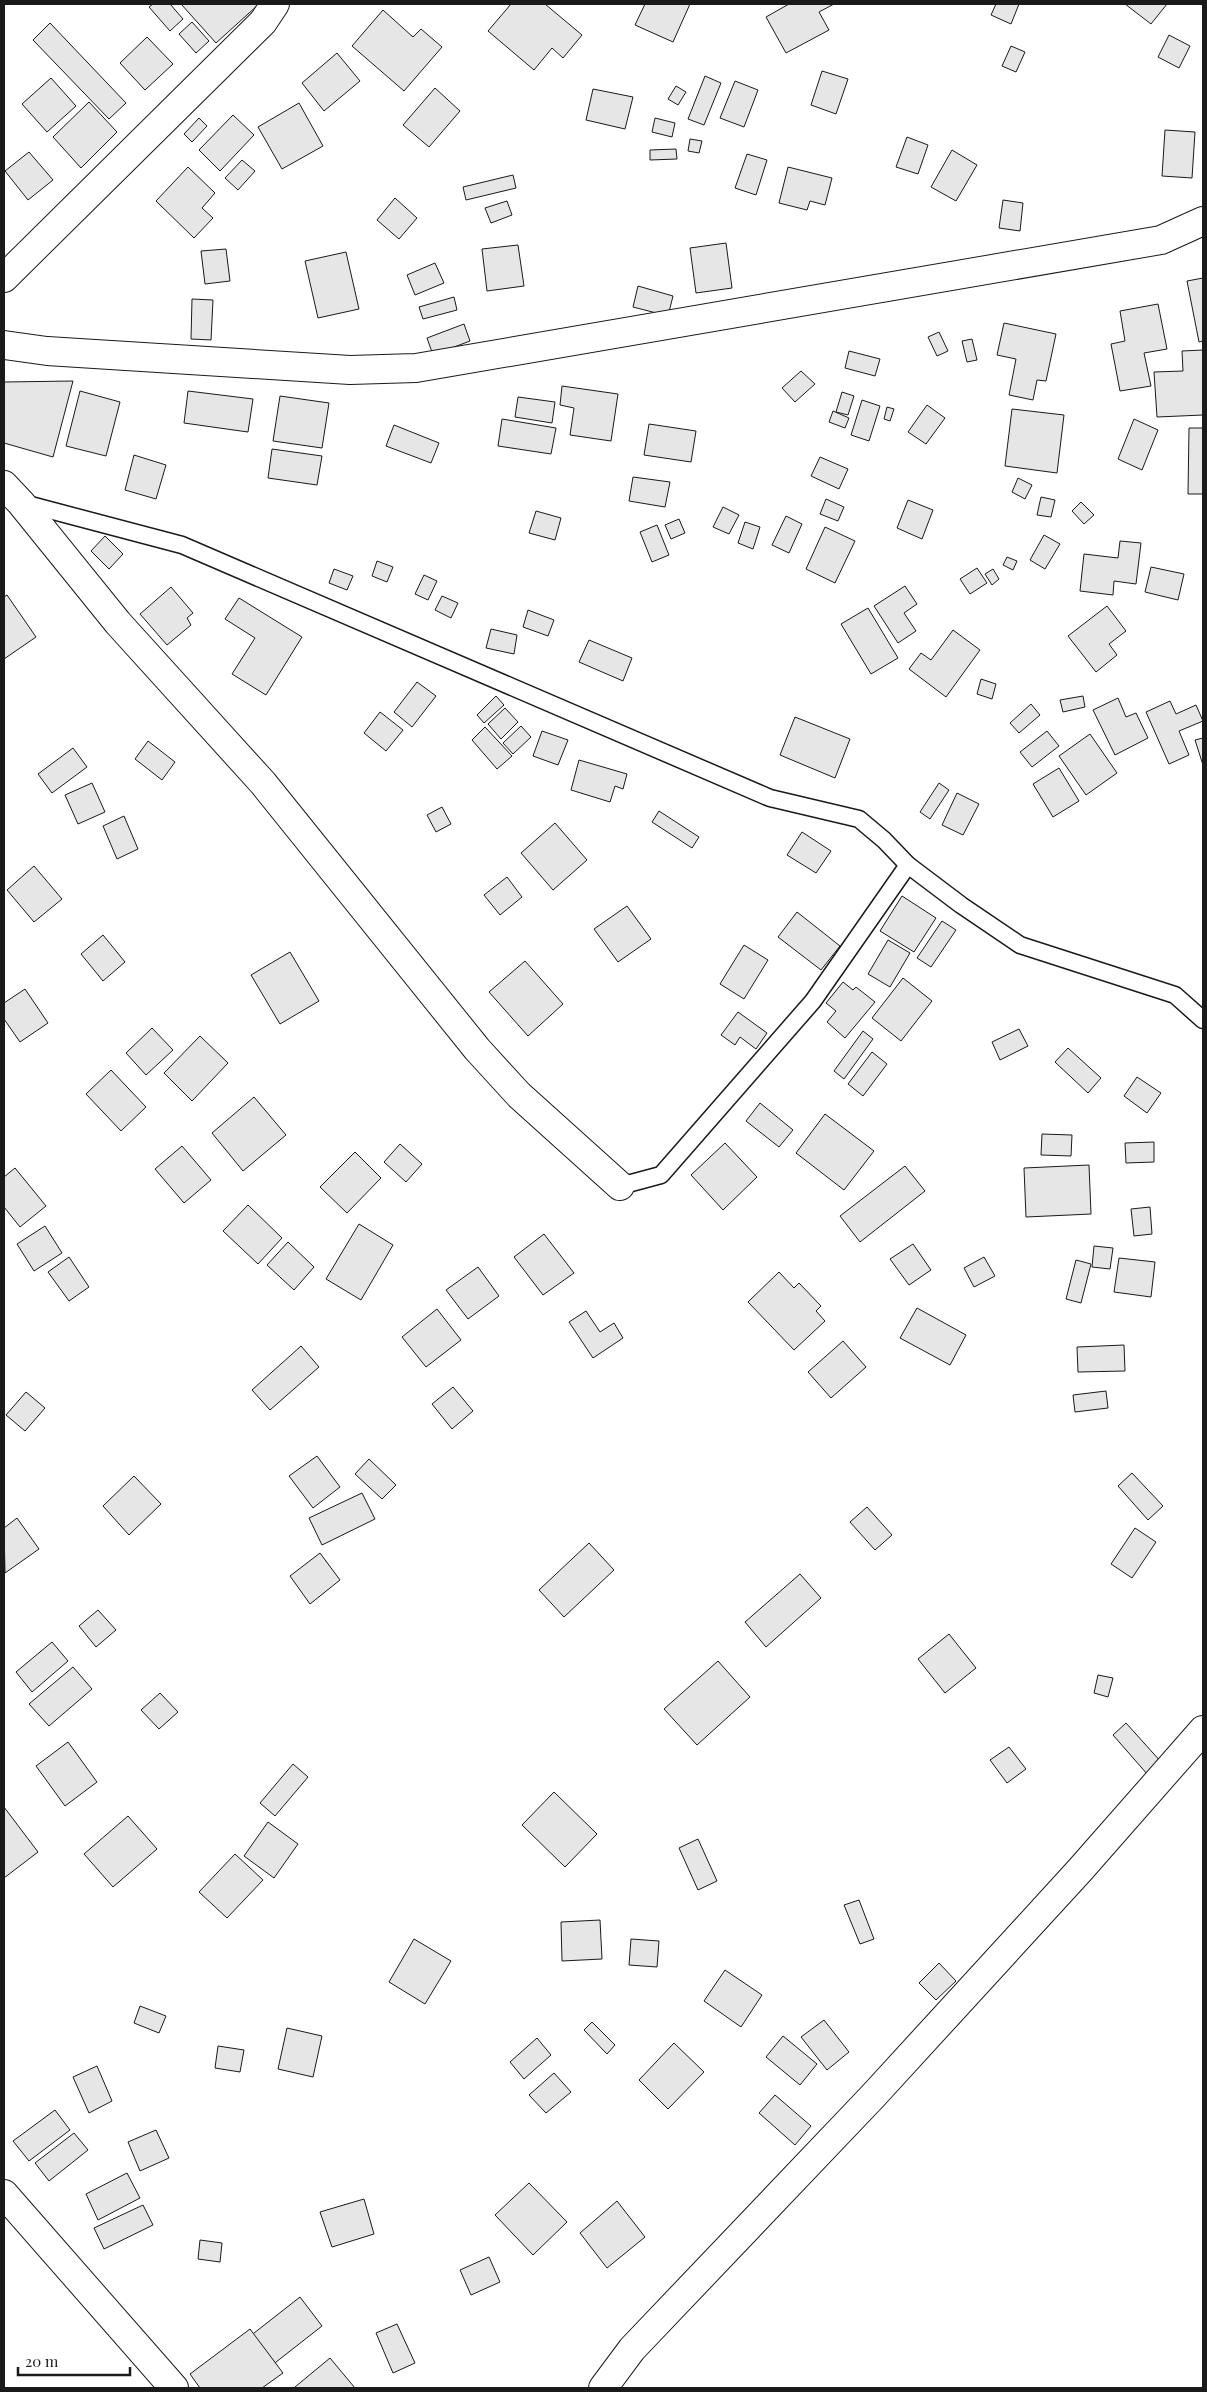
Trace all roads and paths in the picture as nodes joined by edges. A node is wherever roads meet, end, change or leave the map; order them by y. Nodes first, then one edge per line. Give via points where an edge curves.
1 (275, 4) edge
2 (1203, 221) edge
3 (4, 278) edge
4 (4, 345) edge
5 (12, 494) edge
6 (908, 865) junction
7 (1203, 1020) edge
8 (620, 1186) joint
9 (1203, 1730) edge
10 (4, 2194) edge
11 (174, 2388) edge
12 (603, 2388) edge

1 - 3 street via 263,22
2 - 4 street via 1161,240 416,368 350,370 47,351
5 - 6 lane via 182,545 770,798 859,819
5 - 8 street via 118,623 263,783 477,1049 519,1095
6 - 7 lane via 1020,944 1175,995
6 - 8 lane via 813,1001 661,1175
9 - 12 street via 873,2096 632,2349
10 - 11 street

